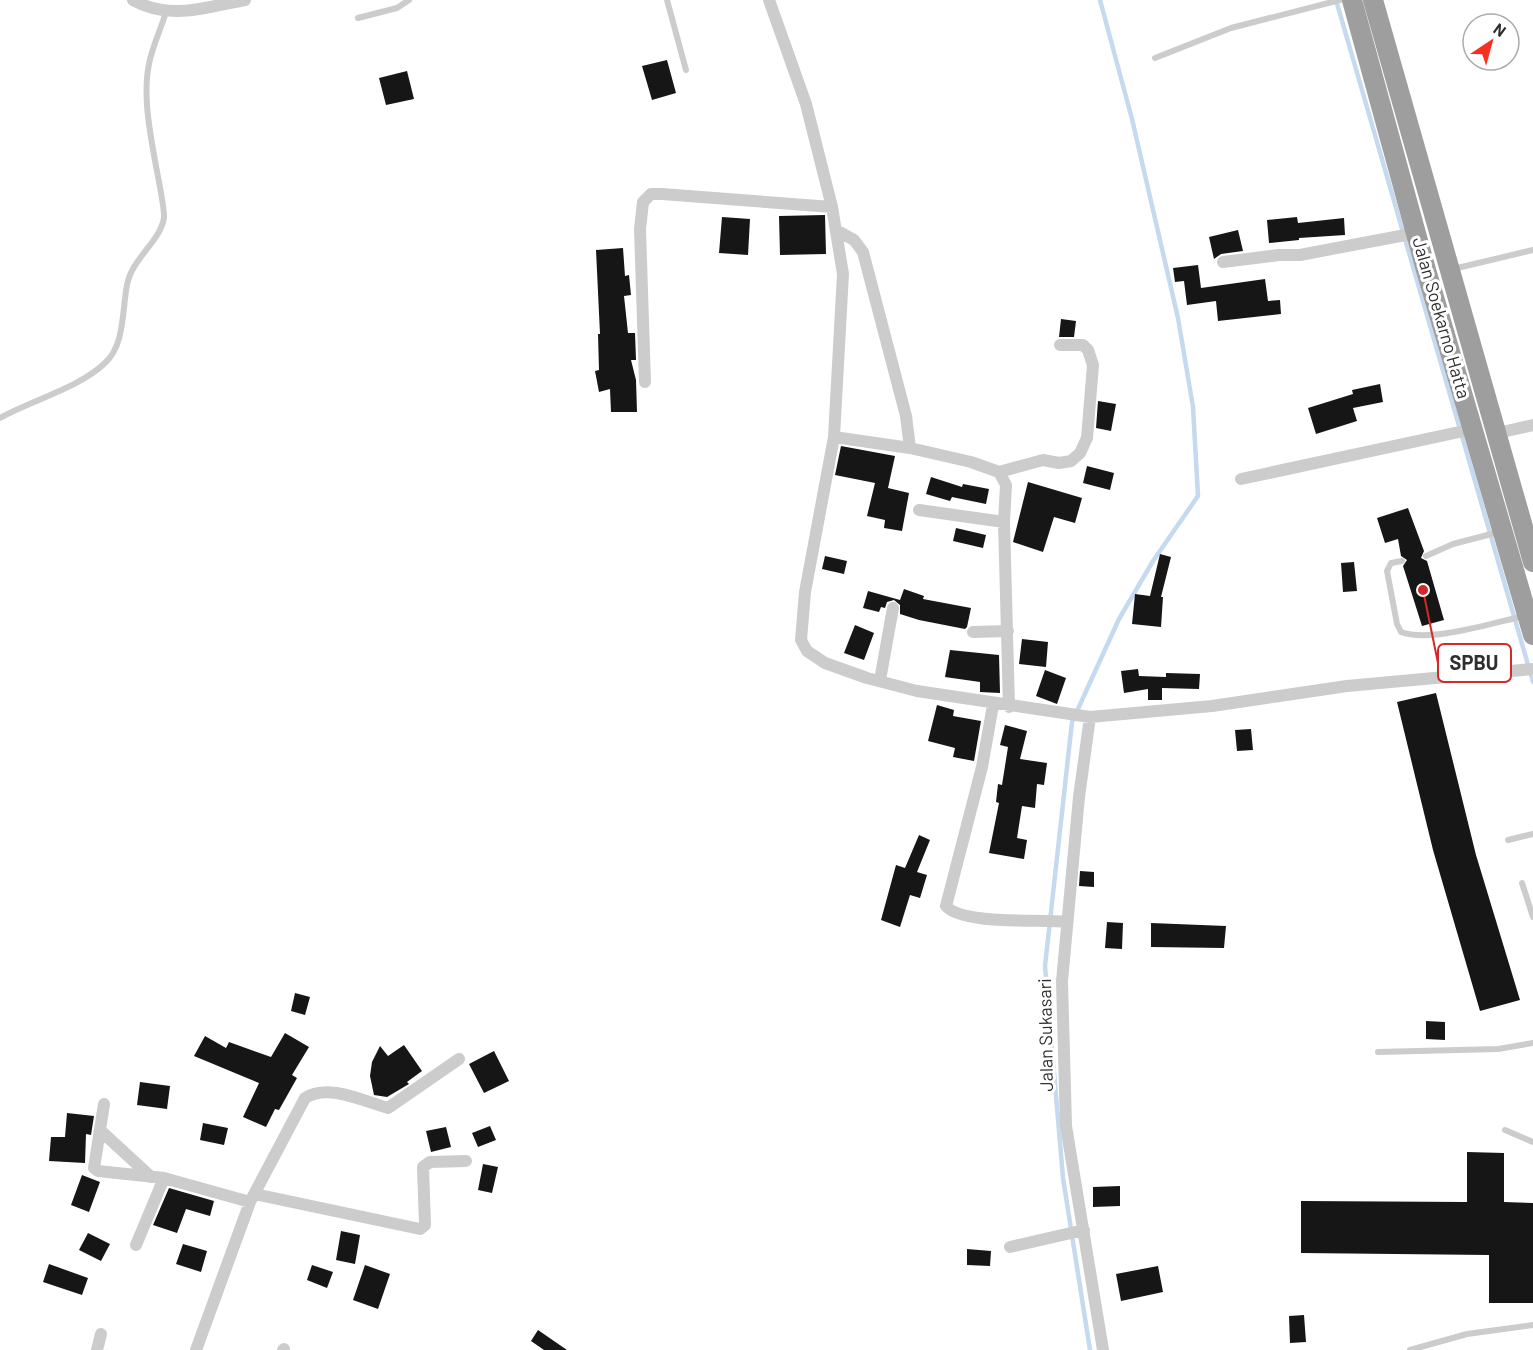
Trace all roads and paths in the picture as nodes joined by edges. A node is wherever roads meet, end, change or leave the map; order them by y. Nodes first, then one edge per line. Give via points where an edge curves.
1 (133, 0) edge
2 (245, 0) edge
3 (410, 0) edge
4 (667, 0) edge
5 (769, 0) edge
6 (1340, 0) edge
7 (1352, 0) edge
8 (1373, 0) edge
9 (166, 12) junction
10 (358, 18) dead end
11 (1155, 58) dead end
12 (686, 70) dead end
13 (832, 207) junction
14 (836, 230) junction
15 (1412, 234) junction
16 (1533, 250) edge
17 (1223, 262) dead end
18 (1450, 269) junction
19 (1060, 345) dead end
20 (645, 382) dead end
21 (0, 418) edge
22 (1527, 427) edge
23 (1469, 430) junction
24 (1498, 433) junction
25 (834, 436) junction
26 (910, 448) junction
27 (999, 472) junction
28 (1241, 479) dead end
29 (919, 510) dead end
30 (1004, 522) junction
31 (1501, 531) junction
32 (1426, 556) dead end
33 (1402, 561) dead end
34 (1533, 562) edge
35 (893, 608) dead end
36 (1527, 615) junction
37 (1008, 631) junction
38 (973, 632) dead end
39 (1533, 634) edge
40 (1533, 669) edge
41 (880, 680) junction
42 (993, 705) junction
43 (1009, 706) junction
44 (1086, 717) junction
45 (1531, 835) edge
46 (1508, 840) dead end
47 (1522, 883) dead end
48 (1533, 917) edge
49 (1063, 921) junction
50 (1533, 1043) edge
51 (1378, 1052) dead end
52 (459, 1059) dead end
53 (104, 1104) dead end
54 (1505, 1130) dead end
55 (101, 1131) junction
56 (1533, 1142) edge
57 (466, 1161) dead end
58 (157, 1178) junction
59 (253, 1198) junction
60 (1081, 1230) junction
61 (136, 1245) dead end
62 (1010, 1246) dead end
63 (1533, 1325) edge
64 (101, 1335) dead end
65 (97, 1350) edge
66 (196, 1350) edge
67 (1103, 1350) edge
68 (1410, 1350) edge

1 - 9 street
2 - 9 street
3 - 10 lane via 397,8
4 - 12 lane
5 - 13 street via 806,104
6 - 11 lane via 1231,28
7 - 15 highway, Jalan Soekarno Hatta
8 - 18 highway, Jalan Soekarno Hatta
9 - 21 lane via 148,65 148,124 164,216 127,282 121,327 112,356 76,382
13 - 14 street
13 - 20 street via 662,194 651,195 643,202 640,222
14 - 25 street via 843,274
14 - 26 street via 854,240 866,260 906,416
15 - 17 street via 1356,246
15 - 23 highway, Jalan Soekarno Hatta
16 - 18 lane
18 - 24 highway, Jalan Soekarno Hatta
19 - 27 street via 1083,345 1093,366 1084,447 1071,461 1042,460
22 - 24 street
23 - 28 street
23 - 31 highway, Jalan Soekarno Hatta
24 - 34 highway, Jalan Soekarno Hatta
25 - 26 street
25 - 41 street via 805,592 801,640 807,651 825,663
26 - 27 street
27 - 30 street via 1006,485
29 - 30 street
30 - 37 street
31 - 32 lane
31 - 36 highway, Jalan Soekarno Hatta
33 - 36 lane via 1391,563 1387,571 1401,632 1416,636
35 - 41 street
36 - 39 highway, Jalan Soekarno Hatta
37 - 38 street
37 - 43 street
40 - 44 street
41 - 42 street
42 - 43 street
42 - 49 street via 982,767 946,906 950,911 979,918
43 - 44 street
44 - 49 street, Jalan Sukasari
45 - 46 lane
47 - 48 lane
49 - 60 street, Jalan Sukasari via 1066,1126
50 - 51 lane via 1498,1049
52 - 59 street via 388,1108 329,1091 314,1092 304,1098
53 - 55 street
54 - 56 lane
55 - 58 street
55 - 58 street via 94,1168
57 - 59 street via 430,1162 423,1167 425,1225 420,1229
58 - 59 street
58 - 61 street
59 - 66 street
60 - 62 street
60 - 67 street, Jalan Sukasari
63 - 68 lane via 1467,1334
64 - 65 street

